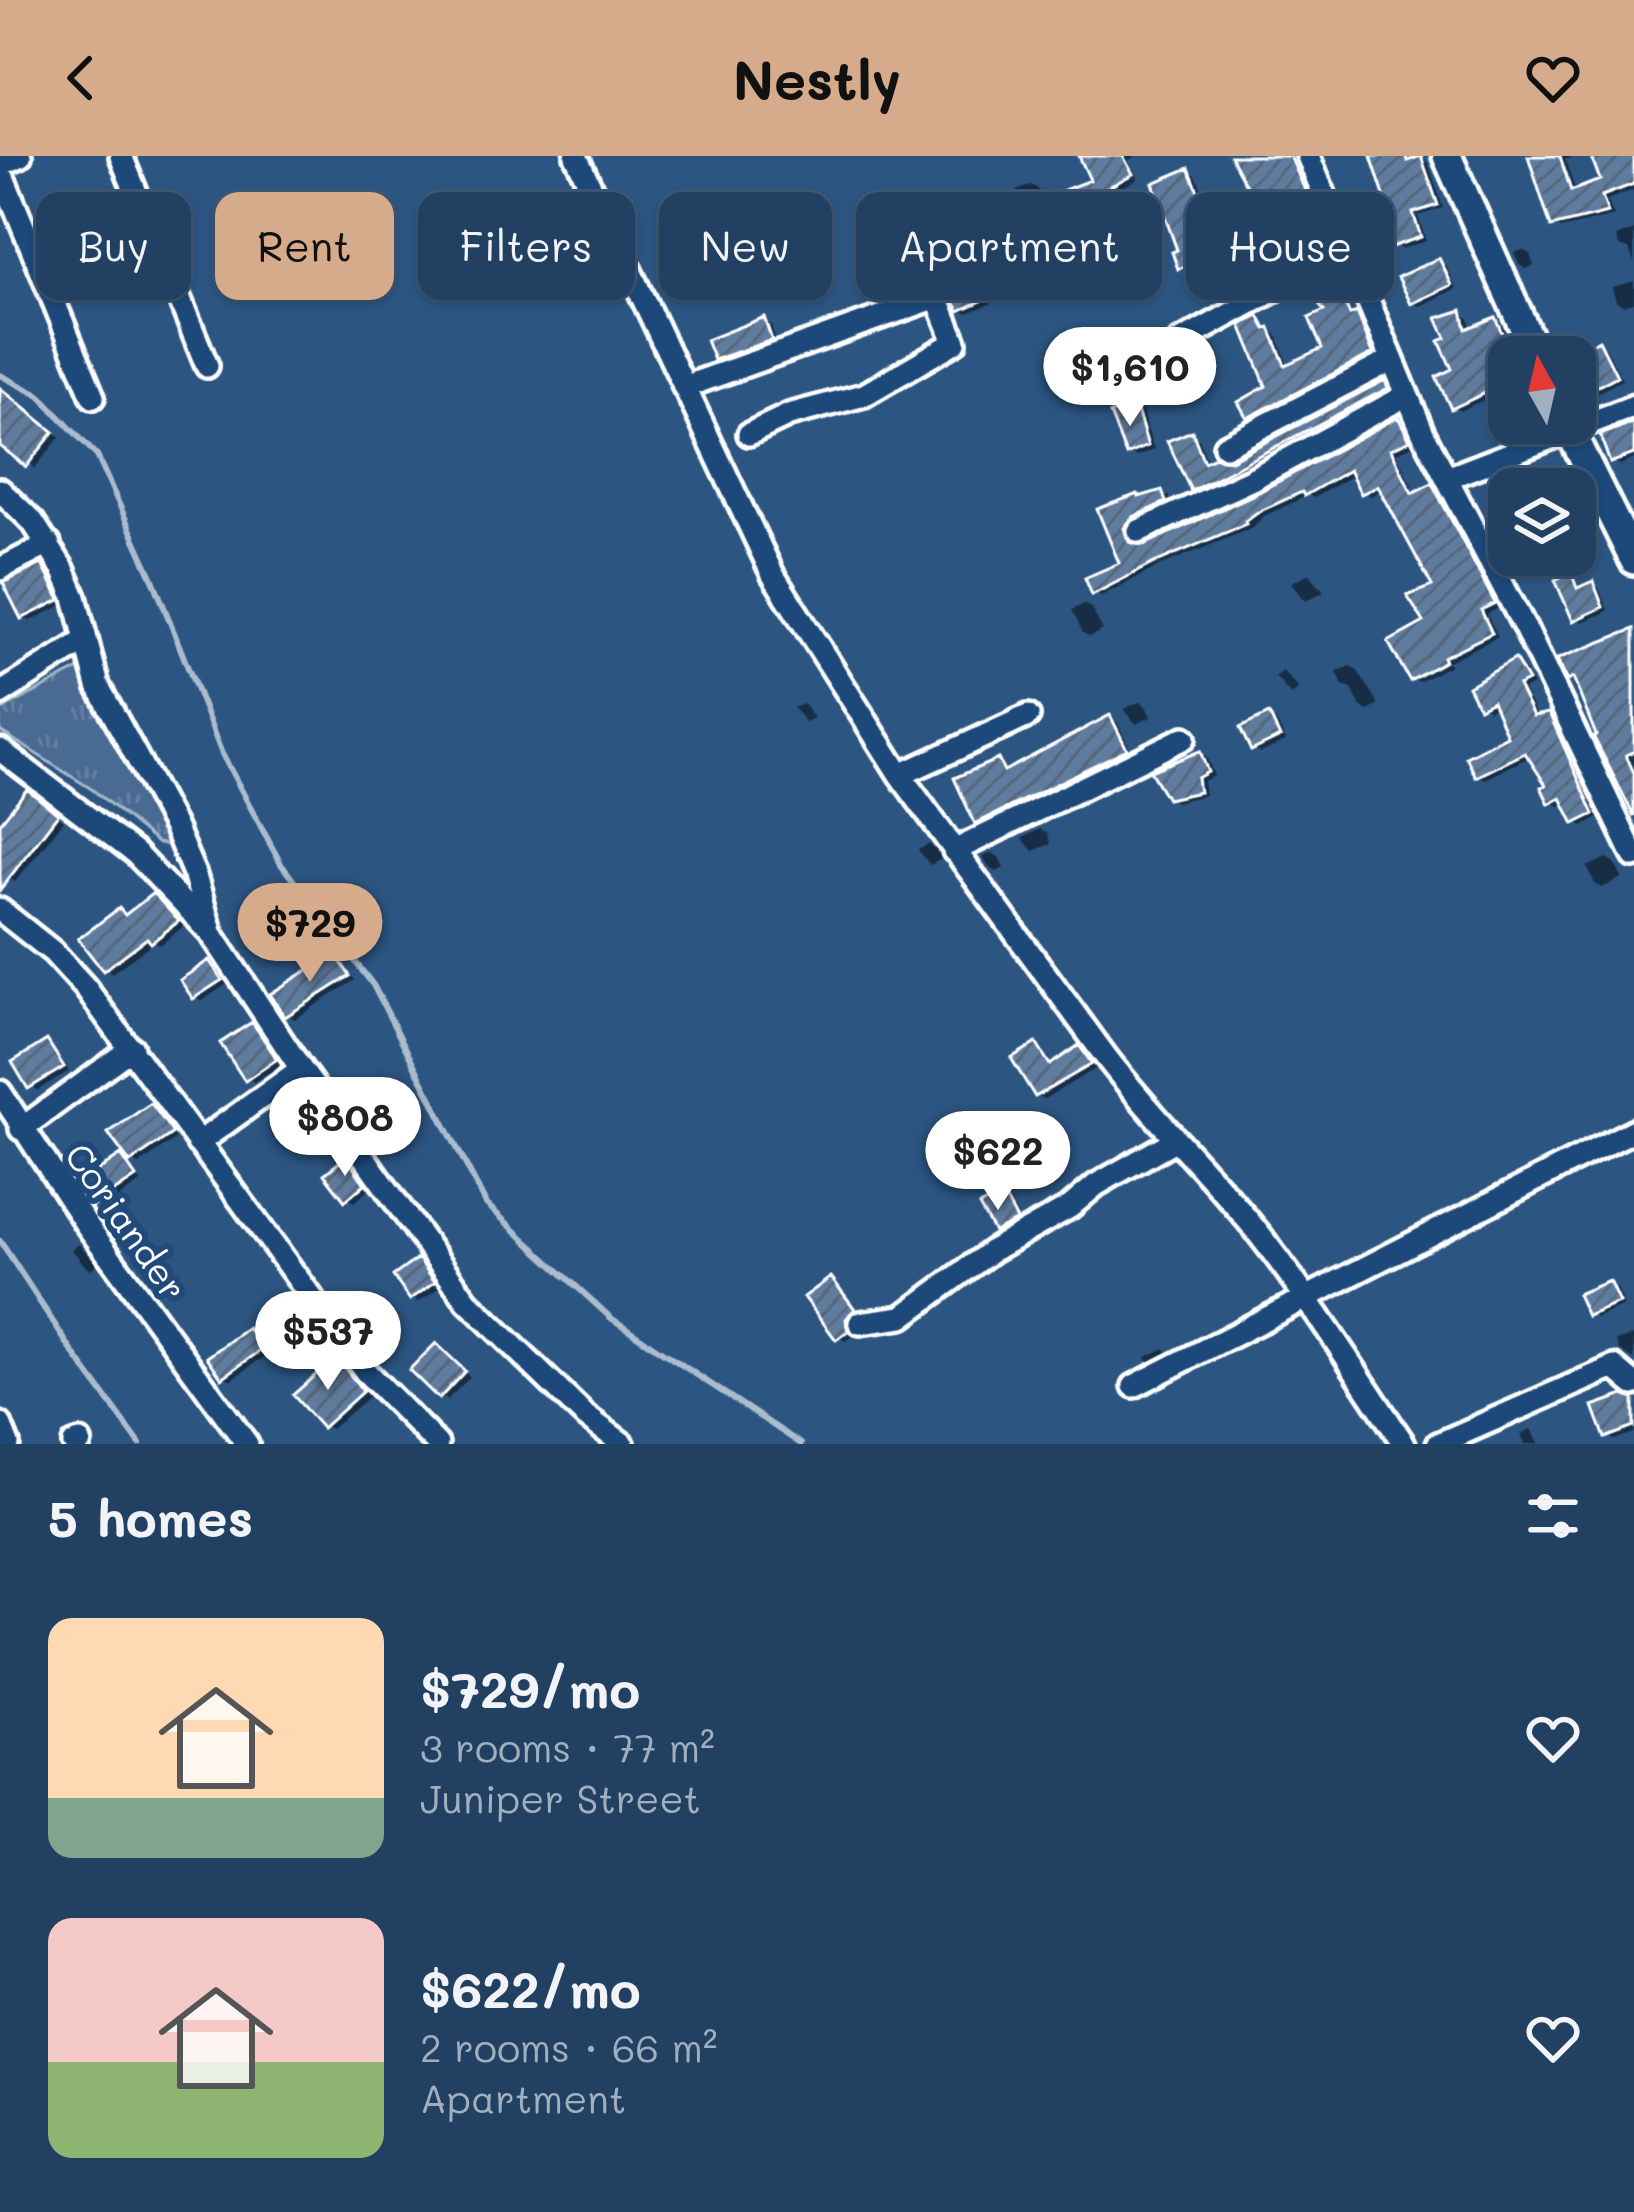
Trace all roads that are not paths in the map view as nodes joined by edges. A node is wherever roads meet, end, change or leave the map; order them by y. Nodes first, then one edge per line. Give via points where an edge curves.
1 (20, 156) edge
2 (121, 156) edge
3 (576, 156) edge
4 (1308, 156) edge
5 (1448, 156) edge
6 (0, 168) edge
7 (1323, 192) edge
8 (1257, 300) edge
9 (1367, 300) edge
10 (1528, 336) edge
11 (1392, 360) junction
12 (207, 366) dead end
13 (1154, 382) dead end
14 (684, 387) junction
15 (1407, 395) junction
16 (93, 398) dead end
17 (1634, 406) edge
18 (1596, 417) edge
19 (748, 434) dead end
20 (1525, 444) edge
21 (1576, 444) edge
22 (1225, 446) dead end
23 (1447, 478) junction
24 (0, 490) edge
25 (1139, 531) dead end
26 (49, 544) junction
27 (1634, 560) edge
28 (0, 569) edge
29 (86, 640) junction
30 (0, 694) edge
31 (1028, 716) dead end
32 (1184, 738) dead end
33 (0, 750) edge
34 (899, 775) junction
35 (954, 851) junction
36 (1634, 856) edge
37 (0, 910) edge
38 (211, 933) junction
39 (131, 1048) junction
40 (301, 1069) junction
41 (0, 1092) edge
42 (21, 1129) junction
43 (1634, 1130) edge
44 (1175, 1140) junction
45 (198, 1143) junction
46 (1305, 1296) junction
47 (860, 1323) dead end
48 (1634, 1384) edge
49 (1134, 1387) dead end
50 (0, 1424) edge
51 (8, 1444) edge
52 (247, 1444) edge
53 (437, 1444) edge
54 (623, 1444) edge
55 (1403, 1444) edge
56 (1438, 1444) edge

1 - 6 street
2 - 12 street
3 - 14 street
4 - 7 street
5 - 10 main road
6 - 16 street
8 - 13 street via 1178,344 1160,361
9 - 11 street
11 - 15 street
11 - 22 street
14 - 19 street via 937,297 955,342 864,395
14 - 34 street via 772,575
15 - 23 street
15 - 25 street
17 - 18 street
20 - 23 street
21 - 27 main road
23 - 36 street
24 - 26 street
26 - 28 street
26 - 29 street
29 - 30 street
29 - 38 street via 98,686 181,843
31 - 34 street
32 - 35 street
33 - 38 street via 136,854
34 - 35 street
35 - 44 street
37 - 39 street via 53,952
38 - 40 street
39 - 42 street
39 - 45 street
40 - 45 street
40 - 54 street via 466,1300
41 - 42 street, Coriander
42 - 52 street, Coriander
43 - 46 street
44 - 46 street
44 - 47 street via 993,1250 902,1317
45 - 53 street via 366,1372
46 - 49 street
46 - 55 street
48 - 56 street via 1614,1367
50 - 51 street

